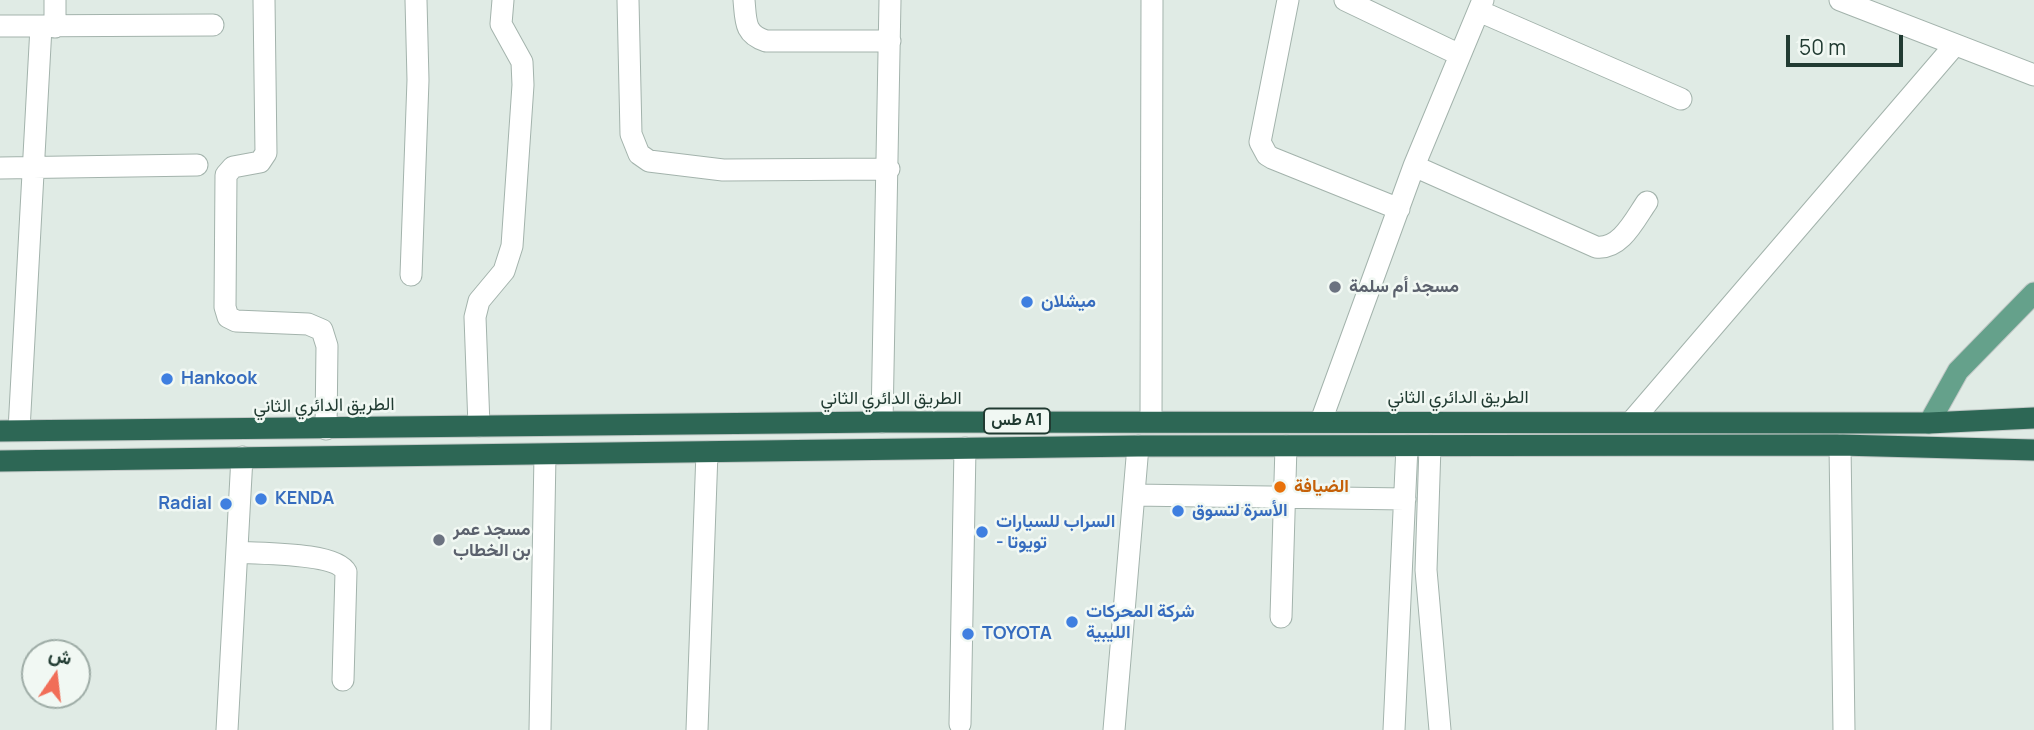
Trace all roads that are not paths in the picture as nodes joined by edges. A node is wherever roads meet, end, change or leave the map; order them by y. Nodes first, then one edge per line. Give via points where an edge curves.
1 (54, 0) edge
2 (264, 0) edge
3 (416, 0) edge
4 (503, 0) edge
5 (628, 0) edge
6 (744, 0) edge
7 (890, 0) edge
8 (1152, 0) edge
9 (1288, 0) edge
10 (1345, 0) edge
11 (1840, 0) edge
12 (1481, 6) edge
13 (212, 25) dead end
14 (0, 26) edge
15 (48, 27) junction
16 (890, 41) junction
17 (1954, 46) junction
18 (1460, 55) junction
19 (2034, 75) edge
20 (1681, 99) dead end
21 (197, 165) dead end
22 (1414, 166) junction
23 (0, 168) edge
24 (33, 169) junction
25 (889, 169) junction
26 (1647, 202) dead end
27 (1399, 209) junction
28 (411, 275) dead end
29 (2034, 293) edge
30 (2034, 418) edge
31 (1151, 421) junction
32 (1321, 421) junction
33 (1632, 421) junction
34 (882, 422) junction
35 (1929, 423) junction
36 (479, 426) junction
37 (326, 429) junction
38 (9, 431) edge
39 (1840, 445) junction
40 (1138, 446) junction
41 (1286, 446) junction
42 (1407, 446) junction
43 (1430, 446) junction
44 (965, 449) junction
45 (2034, 450) edge
46 (707, 452) junction
47 (545, 456) junction
48 (242, 457) junction
49 (0, 461) edge
50 (1134, 495) junction
51 (1283, 497) junction
52 (1405, 499) junction
53 (237, 552) junction
54 (1281, 617) dead end
55 (343, 680) dead end
56 (960, 724) dead end
57 (227, 730) edge
58 (540, 730) edge
59 (697, 730) edge
60 (1114, 730) edge
61 (1394, 730) edge
62 (1440, 730) edge
63 (1844, 730) edge

1 - 15 street
2 - 37 street via 266,153 260,162 233,167 226,175 225,307 228,317 236,321 308,324 322,330 327,346
3 - 28 street
4 - 36 street via 501,24 522,62 517,187 508,261 477,308
5 - 25 street via 631,134 639,154 649,161 723,170
6 - 16 street via 747,30 766,41
7 - 16 street
8 - 31 street
9 - 27 street via 1262,149 1272,158
10 - 18 street
11 - 17 street
12 - 18 street
12 - 20 street
13 - 15 street
14 - 15 street
15 - 24 street
16 - 25 street
17 - 19 street
17 - 33 street
18 - 22 street
21 - 24 street
22 - 26 street via 1597,247 1619,240
22 - 27 street
23 - 24 street
24 - 38 street
25 - 34 street
27 - 32 street
29 - 35 main road via 1958,371
30 - 35 highway, الطريق الدائري الثاني / طس A1
31 - 32 highway, الطريق الدائري الثاني / طس A1
31 - 34 highway, الطريق الدائري الثاني / طس A1
32 - 33 highway, الطريق الدائري الثاني / طس A1
33 - 35 highway, الطريق الدائري الثاني / طس A1
34 - 36 highway, الطريق الدائري الثاني / طس A1
36 - 37 highway, الطريق الدائري الثاني / طس A1
37 - 38 highway, الطريق الدائري الثاني / طس A1
39 - 43 highway, طس A1
39 - 45 highway, طس A1
39 - 63 street
40 - 41 highway, طس A1
40 - 44 highway, طس A1
40 - 50 street
41 - 42 highway, طس A1
41 - 51 street
42 - 43 highway, طس A1
42 - 52 street
43 - 62 street via 1426,570
44 - 46 highway, طس A1
44 - 56 street
46 - 47 highway, طس A1
46 - 59 street
47 - 48 highway, طس A1
47 - 58 street
48 - 49 highway, طس A1
48 - 53 street
50 - 51 street
50 - 60 street
51 - 52 street
51 - 54 street
52 - 61 street
53 - 55 street via 328,559 343,565
53 - 57 street

